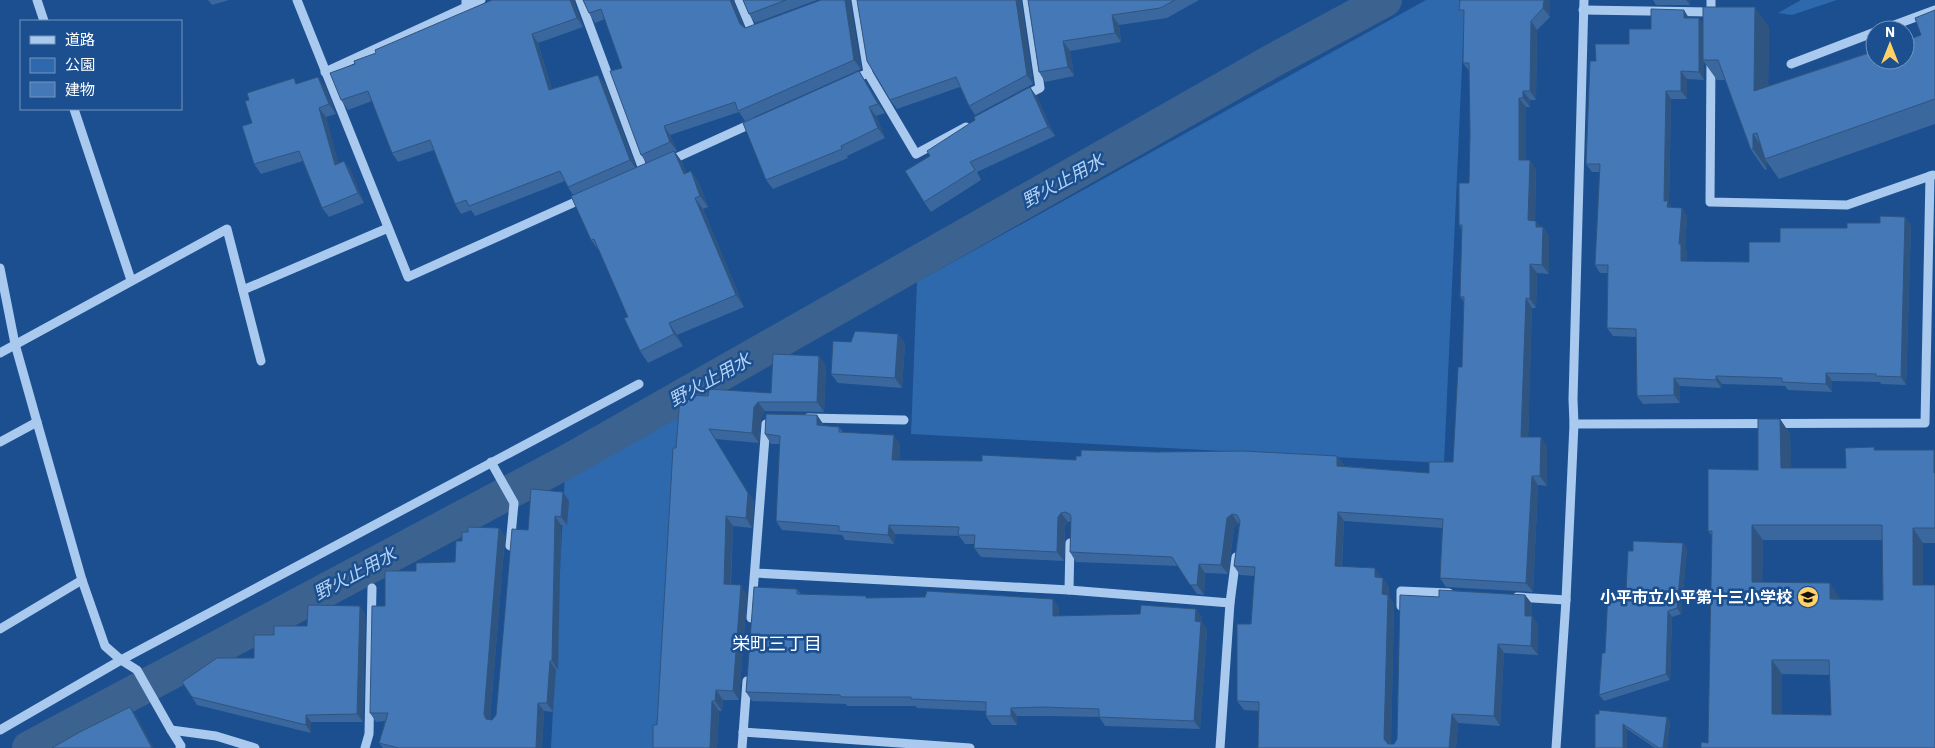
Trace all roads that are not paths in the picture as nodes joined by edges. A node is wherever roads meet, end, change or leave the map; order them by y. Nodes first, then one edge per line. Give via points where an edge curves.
1 (37, 0) edge
2 (297, 0) edge
3 (480, 0) edge
4 (580, 0) edge
5 (739, 0) edge
6 (856, 0) edge
7 (1584, 0) edge
8 (1711, 0) edge
9 (1030, 1) edge
10 (466, 4) edge
11 (1583, 10) junction
12 (1935, 10) edge
13 (1711, 12) junction
14 (44, 20) edge
15 (1908, 20) edge
16 (762, 27) edge
17 (1711, 31) edge
18 (1865, 36) edge
19 (1711, 50) edge
20 (1791, 64) dead end
21 (325, 72) junction
22 (868, 73) junction
23 (841, 84) edge
24 (1015, 101) edge
25 (74, 110) edge
26 (760, 120) edge
27 (974, 123) edge
28 (644, 172) junction
29 (1932, 175) edge
30 (635, 176) edge
31 (590, 196) edge
32 (388, 228) junction
33 (0, 268) edge
34 (131, 280) junction
35 (243, 290) junction
36 (16, 344) junction
37 (0, 353) edge
38 (261, 361) dead end
39 (639, 384) dead end
40 (777, 417) edge
41 (796, 418) edge
42 (904, 420) dead end
43 (37, 422) junction
44 (1574, 424) junction
45 (0, 442) edge
46 (491, 462) junction
47 (1070, 536) edge
48 (1238, 548) edge
49 (509, 560) edge
50 (754, 573) junction
51 (82, 580) junction
52 (372, 588) dead end
53 (1069, 590) junction
54 (1460, 594) edge
55 (1508, 597) edge
56 (1566, 600) junction
57 (1230, 603) junction
58 (1400, 620) edge
59 (751, 623) edge
60 (0, 628) edge
61 (121, 660) junction
62 (747, 672) edge
63 (0, 730) edge
64 (171, 730) junction
65 (743, 732) junction
66 (180, 748) edge
67 (256, 748) edge
68 (365, 748) edge
69 (742, 748) edge
70 (970, 748) edge
71 (1220, 748) edge
72 (1556, 748) edge

1 - 14 street
2 - 21 street
3 - 10 street
4 - 28 street
5 - 16 street via 752,31
6 - 22 street
7 - 11 street
8 - 13 street
9 - 24 street via 1040,88
10 - 21 street
11 - 13 street
11 - 44 street
12 - 15 street
13 - 17 street
18 - 20 street
19 - 29 street via 1710,202 1847,204
21 - 32 street
22 - 23 street
22 - 27 street via 916,154
25 - 34 street
26 - 28 street
28 - 30 street
29 - 44 street via 1926,422
31 - 32 street via 408,277
32 - 35 street
33 - 36 street
34 - 35 street via 227,229
34 - 36 street
35 - 38 street
36 - 37 street
36 - 43 street
39 - 46 street
40 - 50 street via 767,417
41 - 42 street
43 - 45 street
43 - 51 street
44 - 56 street
46 - 49 street via 514,503
46 - 61 street
47 - 53 street
48 - 57 street
50 - 53 street
50 - 59 street
51 - 60 street
51 - 61 street via 105,646
52 - 68 street via 369,734
53 - 57 street
54 - 58 street via 1402,591
55 - 56 street
56 - 72 street
57 - 71 street
61 - 63 street
61 - 64 street via 138,670
62 - 65 street
64 - 66 street
64 - 67 street via 216,736
65 - 69 street
65 - 70 street

